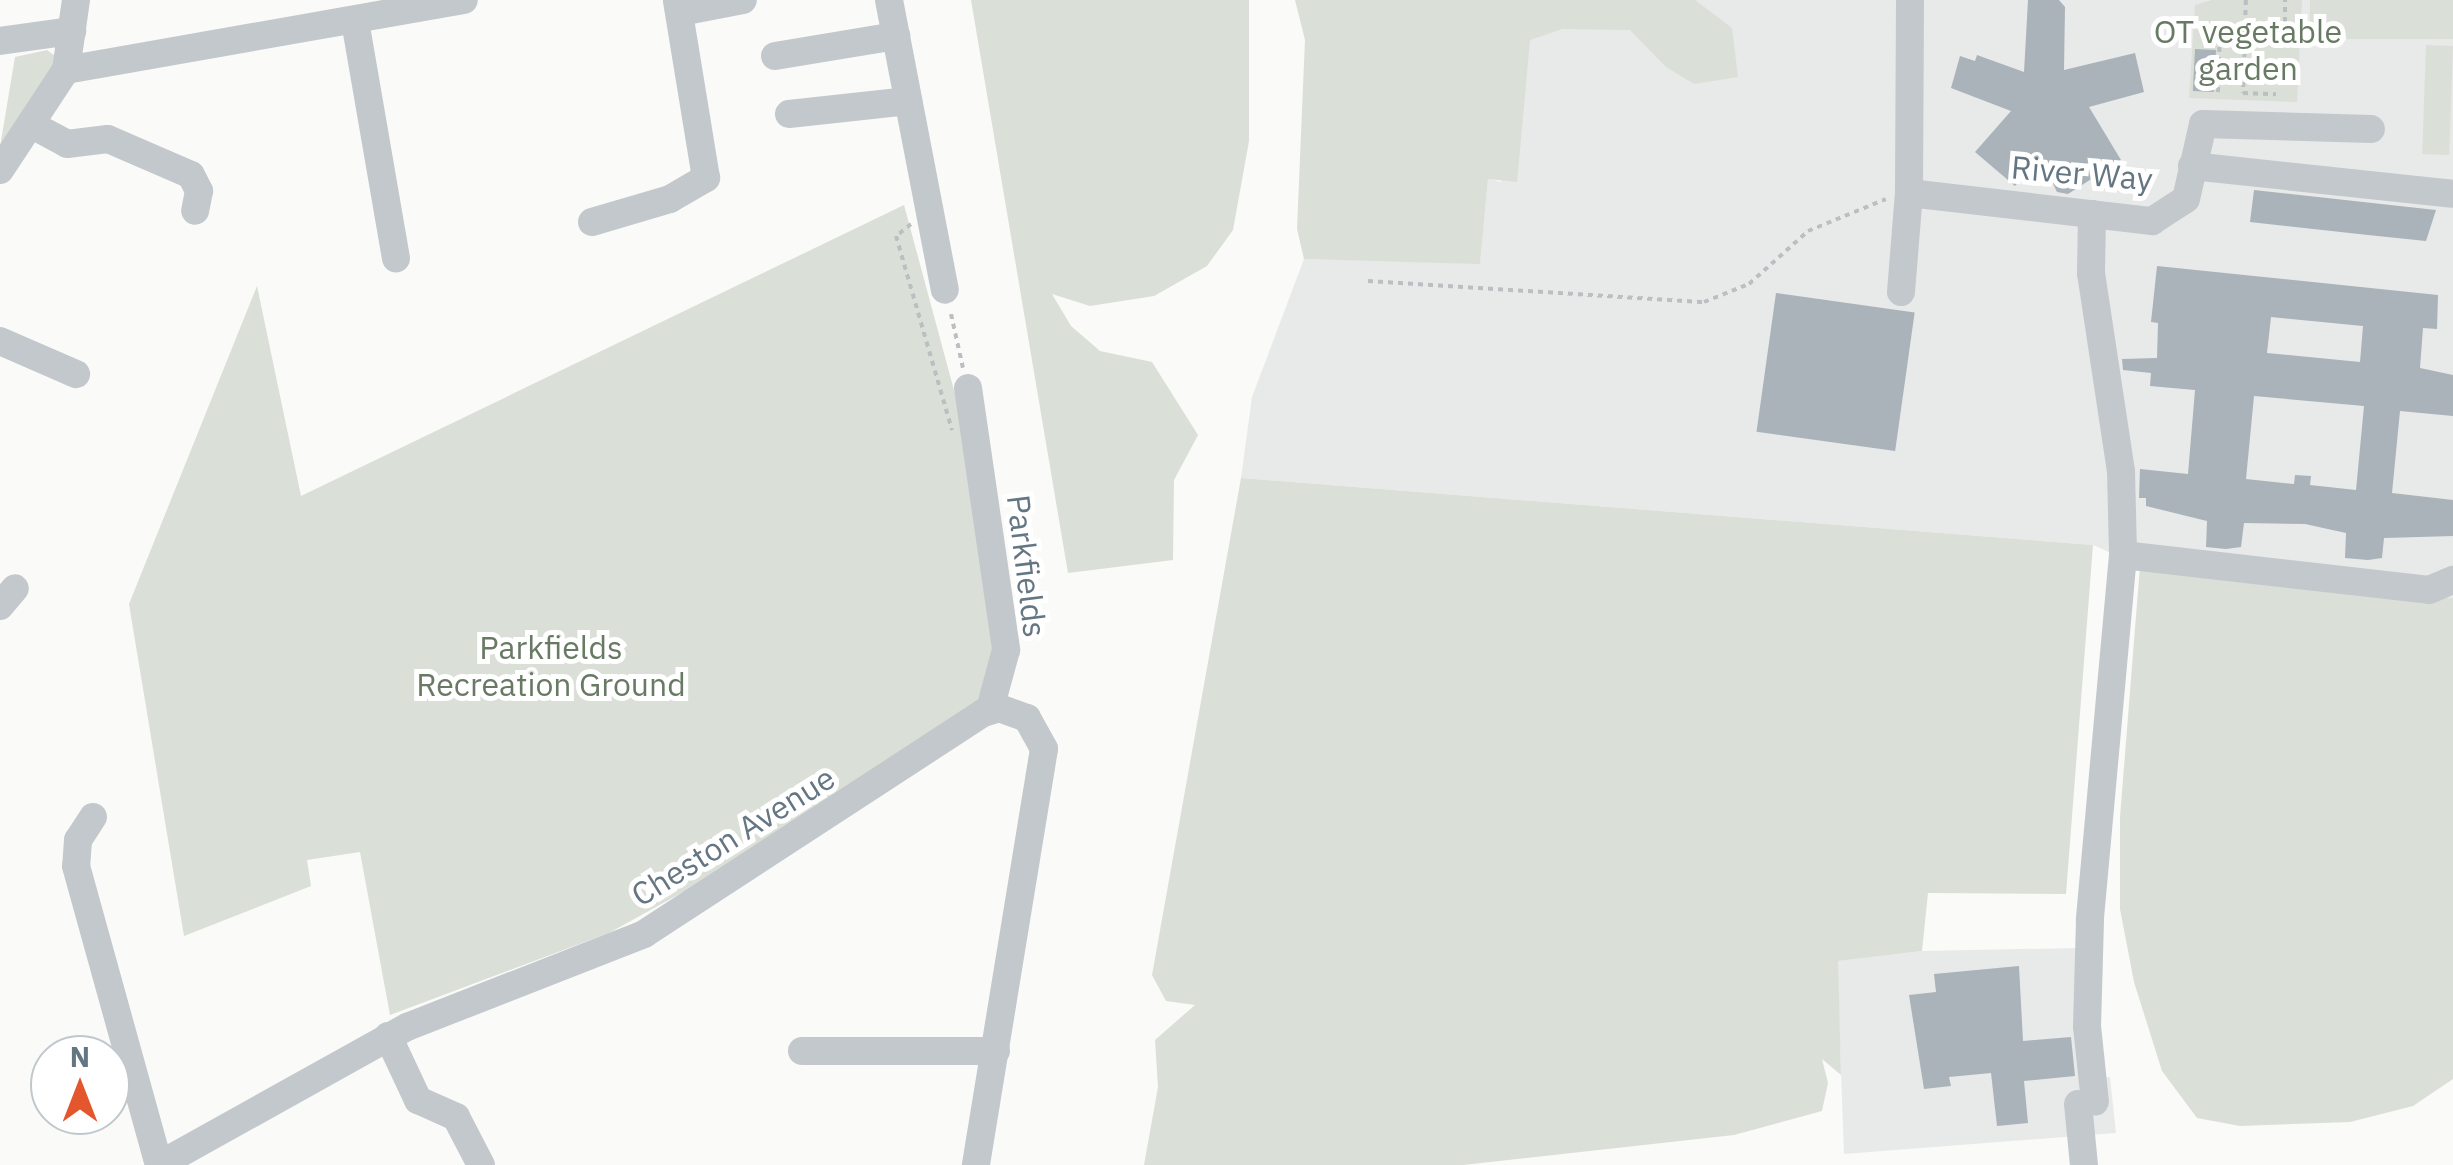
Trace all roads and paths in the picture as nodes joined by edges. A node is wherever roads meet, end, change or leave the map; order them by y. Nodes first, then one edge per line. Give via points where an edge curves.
1 (76, 0) edge
2 (464, 0) edge
3 (743, 0) edge
4 (890, 0) edge
5 (1910, 0) edge
6 (2246, 0) edge
7 (2285, 0) edge
8 (679, 6) edge
9 (391, 8) edge
10 (355, 21) junction
11 (2246, 24) junction
12 (2201, 29) dead end
13 (2220, 30) junction
14 (2237, 30) junction
15 (72, 31) junction
16 (2253, 31) junction
17 (896, 36) junction
18 (0, 41) edge
19 (2245, 42) junction
20 (776, 56) dead end
21 (66, 70) junction
22 (2218, 92) dead end
23 (2276, 94) dead end
24 (908, 100) junction
25 (789, 114) dead end
26 (32, 125) junction
27 (2371, 129) dead end
28 (2192, 166) junction
29 (0, 170) edge
30 (1909, 193) junction
31 (2453, 194) edge
32 (195, 211) dead end
33 (2092, 214) junction
34 (929, 217) junction
35 (592, 222) dead end
36 (396, 258) dead end
37 (1368, 281) dead end
38 (946, 290) joint
39 (1901, 292) dead end
40 (0, 341) edge
41 (76, 374) dead end
42 (968, 388) joint
43 (973, 430) junction
44 (2123, 555) junction
45 (2453, 580) edge
46 (990, 710) junction
47 (93, 818) dead end
48 (388, 1036) junction
49 (802, 1051) dead end
50 (996, 1052) junction
51 (159, 1165) edge
52 (480, 1165) edge
53 (976, 1165) edge
54 (2084, 1165) edge

1 - 15 street
2 - 9 street
3 - 8 street
4 - 17 street
5 - 30 street
6 - 11 path
7 - 16 path via 2285,32
8 - 35 street via 706,178 670,199
9 - 10 street
10 - 21 street
10 - 36 street
11 - 14 path
11 - 16 path
12 - 13 path
13 - 14 path
13 - 22 path
14 - 19 path
15 - 18 street
15 - 21 street
16 - 19 path
17 - 20 street
17 - 24 street
19 - 23 path via 2243,93
21 - 26 street
24 - 25 street
24 - 34 street
26 - 29 street
26 - 32 street via 67,144 108,139 191,175 200,191
27 - 28 street via 2213,120 2198,131
28 - 31 street, River Way
28 - 33 street, River Way via 2186,199 2172,213 2152,221
30 - 33 street, River Way
30 - 37 path via 1860,205 1808,232 1749,284 1704,302
30 - 39 street
33 - 44 street via 2091,273 2121,471
34 - 38 street
34 - 43 path via 896,236 919,303 947,428
38 - 42 path
40 - 41 street
42 - 43 street, Parkfields
43 - 46 street, Parkfields via 1006,650
44 - 45 street via 2429,590
44 - 54 street via 2090,920
46 - 48 street, Cheston Avenue via 661,925
46 - 50 street via 1027,718 1044,749
47 - 51 street via 76,854
48 - 51 street, Cheston Avenue
48 - 52 street via 418,1100 456,1116
49 - 50 street
50 - 53 street

